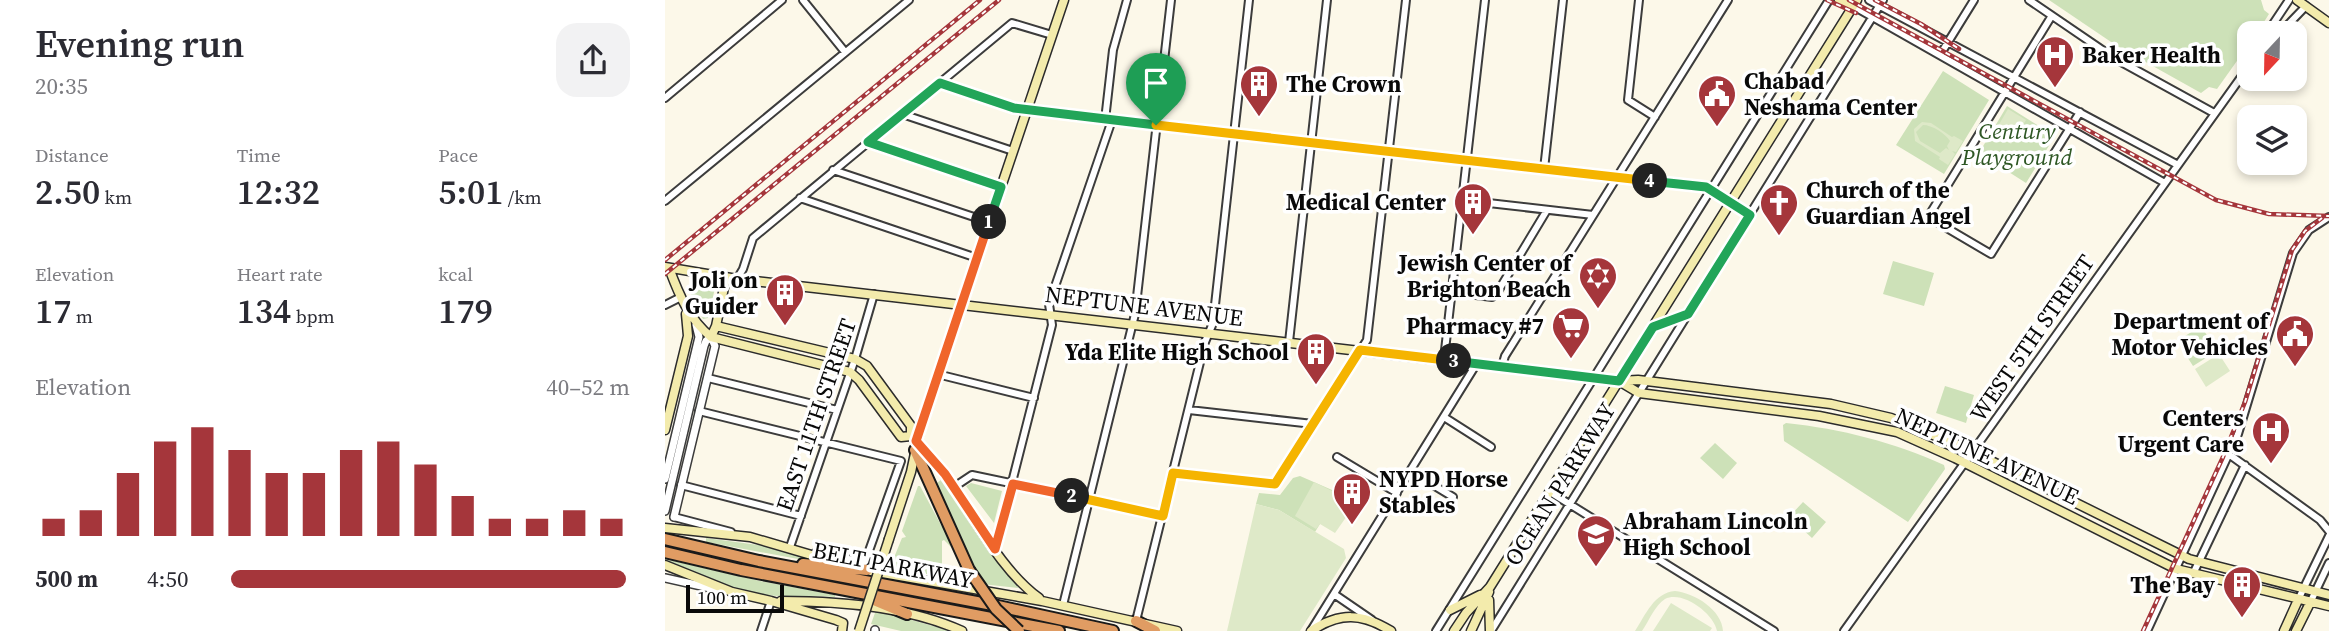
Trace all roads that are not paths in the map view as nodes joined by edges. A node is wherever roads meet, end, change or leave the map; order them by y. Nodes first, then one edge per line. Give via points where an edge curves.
1 (782, 0) edge
2 (803, 0) edge
3 (909, 0) edge
4 (1064, 0) edge
5 (1127, 0) edge
6 (1171, 0) edge
7 (1249, 0) edge
8 (1327, 0) edge
9 (1406, 0) edge
10 (1485, 0) edge
11 (1563, 0) edge
12 (1639, 0) edge
13 (1728, 0) edge
14 (1829, 0) edge
15 (1839, 0) edge
16 (1869, 0) edge
17 (1974, 0) edge
18 (2029, 0) edge
19 (2289, 0) edge
20 (2297, 0) edge
21 (1855, 3) edge
22 (1882, 3) edge
23 (2306, 6) junction
24 (1873, 16) junction
25 (2051, 17) junction
26 (2275, 21) edge
27 (2292, 21) edge
28 (2329, 23) edge
29 (1052, 35) junction
30 (1947, 43) junction
31 (845, 52) junction
32 (1940, 55) junction
33 (2014, 76) junction
34 (2237, 82) edge
35 (940, 83) junction
36 (2004, 92) junction
37 (665, 98) edge
38 (1027, 110) junction
39 (2080, 112) junction
40 (2214, 113) junction
41 (902, 114) junction
42 (1655, 117) junction
43 (1109, 120) junction
44 (1156, 125) junction
45 (2069, 130) junction
46 (1233, 134) junction
47 (868, 142) junction
48 (1311, 143) junction
49 (1013, 151) junction
50 (1389, 152) junction
51 (1467, 160) junction
52 (2178, 165) junction
53 (1544, 169) junction
54 (834, 170) junction
55 (1617, 177) junction
56 (2165, 183) junction
57 (1001, 187) junction
58 (1711, 190) junction
59 (800, 198) junction
60 (1462, 200) junction
61 (665, 201) edge
62 (1730, 203) junction
63 (1547, 210) junction
64 (1593, 215) junction
65 (1750, 215) junction
66 (2329, 217) edge
67 (989, 222) junction
68 (977, 258) junction
69 (667, 268) edge
70 (726, 278) junction
71 (737, 279) junction
72 (1452, 292) junction
73 (874, 294) junction
74 (683, 300) junction
75 (961, 304) junction
76 (665, 305) edge
77 (1051, 314) junction
78 (1688, 314) junction
79 (1133, 324) junction
80 (696, 325) junction
81 (716, 326) junction
82 (1653, 327) junction
83 (1209, 332) junction
84 (711, 337) junction
85 (1289, 342) junction
86 (1360, 350) junction
87 (855, 359) junction
88 (1444, 359) junction
89 (1477, 363) junction
90 (1502, 366) junction
91 (850, 372) junction
92 (937, 374) junction
93 (1595, 377) junction
94 (708, 378) junction
95 (1619, 381) junction
96 (1647, 381) junction
97 (1639, 393) junction
98 (1034, 398) junction
99 (837, 410) junction
100 (1189, 410) junction
101 (699, 411) junction
102 (1444, 417) junction
103 (1313, 424) junction
104 (665, 430) edge
105 (914, 442) junction
106 (2212, 442) dead end
107 (826, 443) junction
108 (1492, 447) dead end
109 (1973, 452) junction
110 (2229, 454) junction
111 (1337, 457) dead end
112 (1965, 463) junction
113 (2245, 465) junction
114 (1411, 471) junction
115 (1173, 473) junction
116 (665, 479) edge
117 (1013, 484) junction
118 (681, 485) junction
119 (954, 487) junction
120 (1550, 492) junction
121 (1397, 493) junction
122 (1453, 497) dead end
123 (1089, 500) junction
124 (1570, 504) junction
125 (666, 507) edge
126 (801, 516) junction
127 (1163, 516) junction
128 (674, 517) joint
129 (665, 528) edge
130 (2329, 531) edge
131 (750, 537) junction
132 (2329, 537) edge
133 (665, 539) edge
134 (790, 547) junction
135 (995, 549) junction
136 (665, 552) edge
137 (2182, 556) junction
138 (759, 561) junction
139 (2199, 562) junction
140 (2329, 563) edge
141 (665, 565) edge
142 (866, 566) junction
143 (2176, 569) junction
144 (2193, 574) junction
145 (665, 578) edge
146 (2304, 589) junction
147 (1488, 591) junction
148 (732, 592) junction
149 (2315, 592) junction
150 (864, 594) junction
151 (1334, 594) junction
152 (2329, 595) edge
153 (2298, 600) junction
154 (771, 601) junction
155 (1042, 601) junction
156 (2310, 603) junction
157 (1063, 605) junction
158 (2329, 606) edge
159 (1450, 610) junction
160 (907, 614) junction
161 (1373, 620) junction
162 (1136, 621) junction
163 (843, 628) edge
164 (1311, 630) edge
165 (761, 631) edge
166 (859, 631) edge
167 (962, 631) edge
168 (1019, 631) edge
169 (1059, 631) edge
170 (1113, 631) edge
171 (1155, 631) edge
172 (1177, 631) edge
173 (1391, 631) edge
174 (1436, 631) edge
175 (1454, 631) edge
176 (1471, 631) edge
177 (1490, 631) edge
178 (1774, 631) edge
179 (1844, 631) edge
180 (2147, 631) edge
181 (2284, 631) edge
182 (2296, 631) edge

1 - 37 street
2 - 31 street
3 - 31 street
4 - 29 main road
5 - 43 street via 1113,50
6 - 44 street
7 - 46 street
8 - 48 street
9 - 50 street
10 - 51 street
11 - 53 street
12 - 42 street via 1628,100
13 - 42 street
14 - 58 street, OCEAN PARKWAY
15 - 21 main road
16 - 22 street
17 - 30 street
18 - 25 street
19 - 26 street
20 - 23 main road
21 - 24 street
21 - 62 main road, OCEAN PARKWAY
22 - 24 street, OCEAN PARKWAY
22 - 30 street
23 - 27 street
23 - 28 main road
24 - 32 street
24 - 65 street, OCEAN PARKWAY
25 - 33 street
25 - 40 street
29 - 35 street via 1012,23
29 - 38 main road
30 - 32 street
30 - 33 street
31 - 61 street
32 - 36 street
33 - 36 street
33 - 39 street
34 - 40 street, WEST 5TH STREET
35 - 38 street
35 - 41 street
36 - 45 street
36 - 45 street via 1928,216 1991,254
38 - 43 street
38 - 49 main road
39 - 45 street
39 - 52 street
40 - 52 street, WEST 5TH STREET
41 - 47 street
41 - 49 street
42 - 55 street
43 - 44 street
43 - 77 street via 1049,304
44 - 46 street
44 - 79 street
45 - 56 street
46 - 48 street
46 - 83 street
47 - 54 street
47 - 57 street
48 - 50 street
48 - 85 street
49 - 57 main road
50 - 51 street
50 - 86 street via 1367,340
51 - 53 street
51 - 60 street
52 - 56 street, WEST 5TH STREET
53 - 55 street
54 - 59 street
54 - 67 street
55 - 58 street
55 - 64 street
56 - 109 street, WEST 5TH STREET
57 - 67 main road
58 - 62 street
58 - 93 street, OCEAN PARKWAY
59 - 68 street
59 - 71 street via 753,238
60 - 63 street
60 - 72 street
62 - 65 street
62 - 82 main road, OCEAN PARKWAY
63 - 64 street
63 - 72 street via 1497,293 1492,297
64 - 90 street
65 - 78 street, OCEAN PARKWAY
66 - 110 street via 2309,230 2293,253
67 - 68 main road
68 - 75 main road
69 - 70 main road, NEPTUNE AVENUE
69 - 74 main road
70 - 71 main road, NEPTUNE AVENUE
70 - 81 main road
71 - 73 main road, NEPTUNE AVENUE
72 - 88 street
73 - 75 main road, NEPTUNE AVENUE
73 - 87 street, EAST 11TH STREET
74 - 76 street
74 - 80 main road
74 - 104 main road via 689,333
75 - 77 main road, NEPTUNE AVENUE
75 - 92 main road
77 - 79 main road, NEPTUNE AVENUE
77 - 98 street
78 - 82 main road
78 - 96 street, OCEAN PARKWAY
79 - 83 main road, NEPTUNE AVENUE
79 - 123 street
80 - 84 main road
80 - 116 street via 699,337
81 - 84 main road
81 - 87 main road
82 - 95 main road, OCEAN PARKWAY
83 - 85 main road, NEPTUNE AVENUE
83 - 100 street
84 - 91 main road
84 - 94 street via 715,346
84 - 125 street via 704,346
85 - 86 main road, NEPTUNE AVENUE
86 - 88 main road, NEPTUNE AVENUE
86 - 103 street
87 - 91 street, EAST 11TH STREET
87 - 105 main road via 867,366 911,426
88 - 89 main road, NEPTUNE AVENUE
89 - 90 main road, NEPTUNE AVENUE
89 - 102 street
90 - 93 main road, NEPTUNE AVENUE
91 - 99 street, EAST 11TH STREET
91 - 105 main road via 901,437
92 - 98 street
92 - 105 main road
93 - 95 main road, NEPTUNE AVENUE
93 - 159 street, OCEAN PARKWAY
94 - 99 street
94 - 101 street
95 - 96 main road, NEPTUNE AVENUE
95 - 97 main road, NEPTUNE AVENUE
95 - 120 main road, OCEAN PARKWAY
96 - 97 street, OCEAN PARKWAY
96 - 109 main road, NEPTUNE AVENUE via 1868,412
97 - 112 main road, NEPTUNE AVENUE via 1857,422 1897,432
97 - 124 street, OCEAN PARKWAY
98 - 117 street
99 - 107 street, EAST 11TH STREET
100 - 103 street
100 - 115 street
101 - 107 street
101 - 118 street
102 - 108 street
102 - 114 street
103 - 115 street via 1275,484
105 - 119 main road
105 - 166 main road, bridge via 911,472
105 - 168 highway, bridge via 969,570 996,609
106 - 110 street
107 - 126 street, EAST 11TH STREET
107 - 142 street via 901,461
109 - 112 street, WEST 5TH STREET
109 - 137 main road, NEPTUNE AVENUE
110 - 113 street
110 - 137 street
111 - 121 street
112 - 143 main road, NEPTUNE AVENUE
112 - 179 street, WEST 5TH STREET
113 - 130 street via 2321,520
113 - 139 street
114 - 121 street
114 - 122 street
115 - 127 street
117 - 119 street via 972,475
117 - 123 street
117 - 135 street
118 - 126 street
118 - 128 street
119 - 135 main road
120 - 124 street
120 - 147 main road, OCEAN PARKWAY
121 - 151 street
123 - 127 street
123 - 157 street
124 - 177 street, OCEAN PARKWAY
124 - 178 street
126 - 134 street, EAST 11TH STREET
127 - 162 street
128 - 131 street
129 - 131 main road
131 - 134 main road
132 - 146 street
133 - 138 highway, BELT PARKWAY
134 - 142 main road via 818,558
135 - 155 main road
136 - 150 highway, BELT PARKWAY
137 - 139 main road, NEPTUNE AVENUE
137 - 143 street
138 - 142 highway
138 - 170 highway, BELT PARKWAY
139 - 144 street
139 - 146 main road, NEPTUNE AVENUE
140 - 149 street
141 - 148 main road
142 - 155 main road
143 - 144 main road, NEPTUNE AVENUE
143 - 180 street
144 - 153 main road, NEPTUNE AVENUE
145 - 148 street
146 - 149 main road, NEPTUNE AVENUE
146 - 153 street
147 - 159 main road
147 - 175 main road, OCEAN PARKWAY
147 - 176 main road, OCEAN PARKWAY
147 - 177 main road
148 - 154 main road
149 - 152 main road, NEPTUNE AVENUE
149 - 156 street
150 - 160 highway
150 - 169 highway, BELT PARKWAY
151 - 161 street
151 - 164 street
153 - 156 main road, NEPTUNE AVENUE
153 - 181 main road
154 - 160 main road via 841,603
154 - 163 main road via 836,620
154 - 165 street
155 - 157 main road
156 - 158 main road, NEPTUNE AVENUE
156 - 182 main road
157 - 162 main road
159 - 174 street, OCEAN PARKWAY
160 - 167 main road
161 - 164 main road via 1350,616
161 - 173 main road
162 - 171 highway
162 - 172 main road

